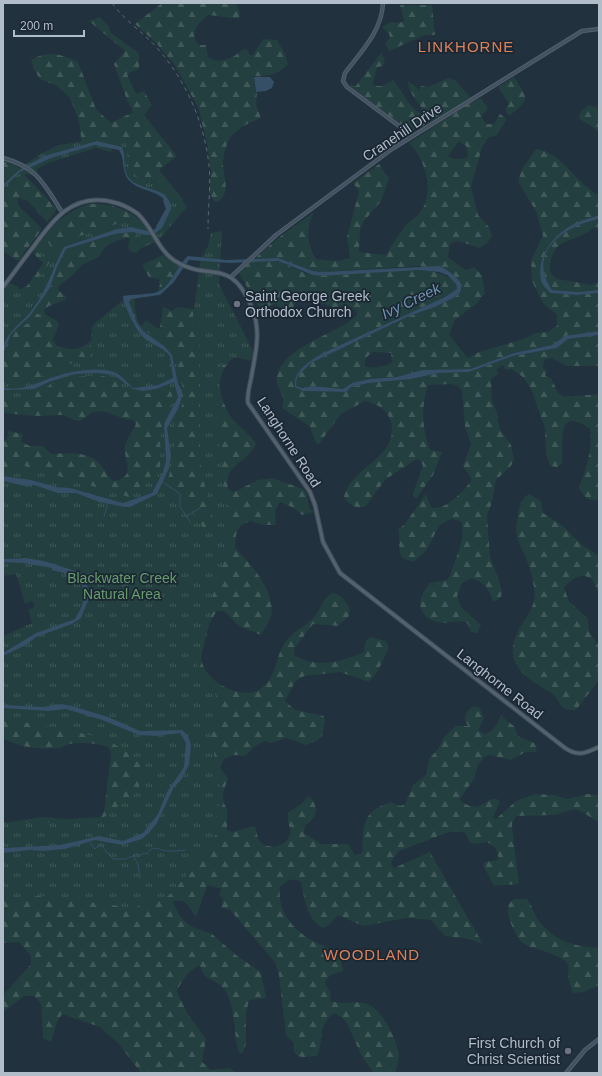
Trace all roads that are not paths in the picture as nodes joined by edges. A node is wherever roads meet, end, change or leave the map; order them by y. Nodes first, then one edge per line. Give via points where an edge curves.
1 (383, 3) edge
2 (599, 29) edge
3 (410, 138) junction
4 (3, 158) edge
5 (62, 212) junction
6 (232, 277) junction
7 (3, 287) edge
8 (599, 747) edge
9 (599, 1039) edge
10 (566, 1073) edge

1 - 3 main road via 376,30 345,73 343,81 347,87 403,129
2 - 3 main road, Cranehill Drive via 587,29 570,38
3 - 6 main road, Cranehill Drive via 294,221
4 - 5 main road via 33,172 45,183
5 - 6 main road via 88,200 110,201 133,210 143,219 169,256 177,262
5 - 7 main road via 52,221
6 - 8 main road, Langhorne Road via 248,300 257,327 248,403 310,492 323,542 340,573 565,748 573,753 583,754
9 - 10 main road via 585,1050

